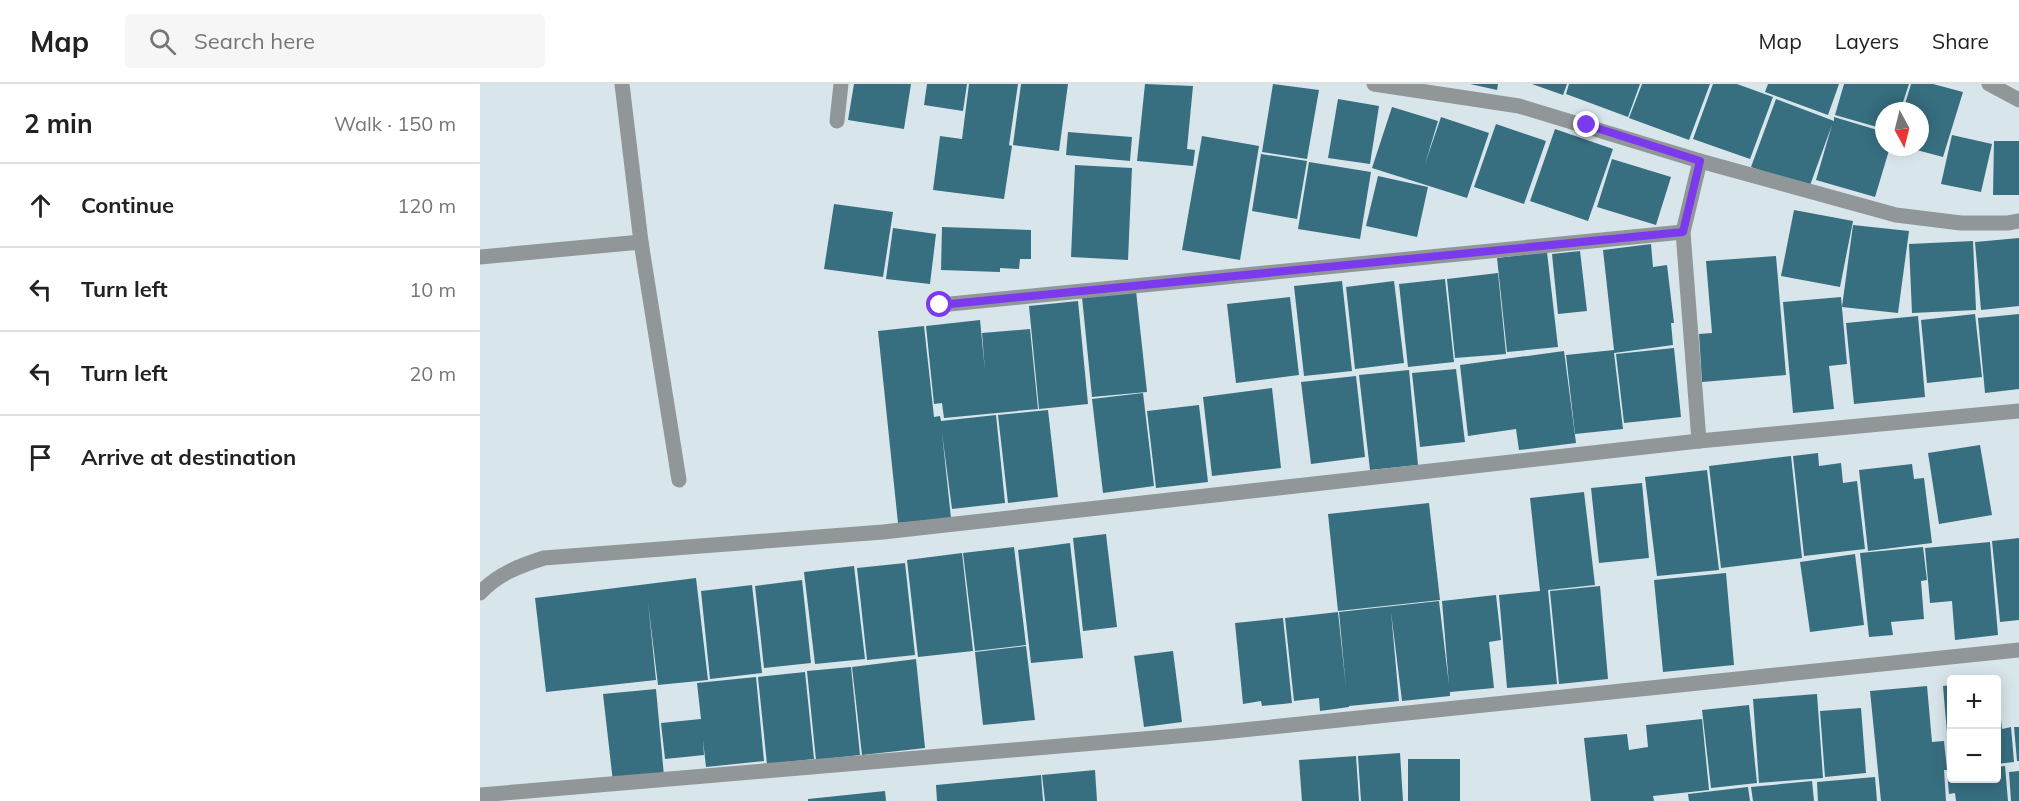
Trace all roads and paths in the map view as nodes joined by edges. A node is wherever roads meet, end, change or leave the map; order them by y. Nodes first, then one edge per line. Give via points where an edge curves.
1 (622, 84) edge
2 (841, 84) edge
3 (1374, 84) edge
4 (1989, 84) edge
5 (2019, 100) edge
6 (837, 121) dead end
7 (1700, 161) junction
8 (2019, 221) edge
9 (1683, 232) junction
10 (641, 242) junction
11 (480, 257) edge
12 (940, 305) dead end
13 (2019, 411) edge
14 (1699, 441) junction
15 (679, 480) dead end
16 (480, 593) edge
17 (2019, 650) edge
18 (480, 795) edge

1 - 10 street
2 - 6 street
3 - 7 street via 1519,106
4 - 5 street
7 - 8 street via 1896,215 1961,223
7 - 9 street
9 - 12 street
9 - 14 street
10 - 11 street
10 - 15 street
13 - 14 street
14 - 16 street via 883,532 544,558 492,580
17 - 18 street via 1213,733

